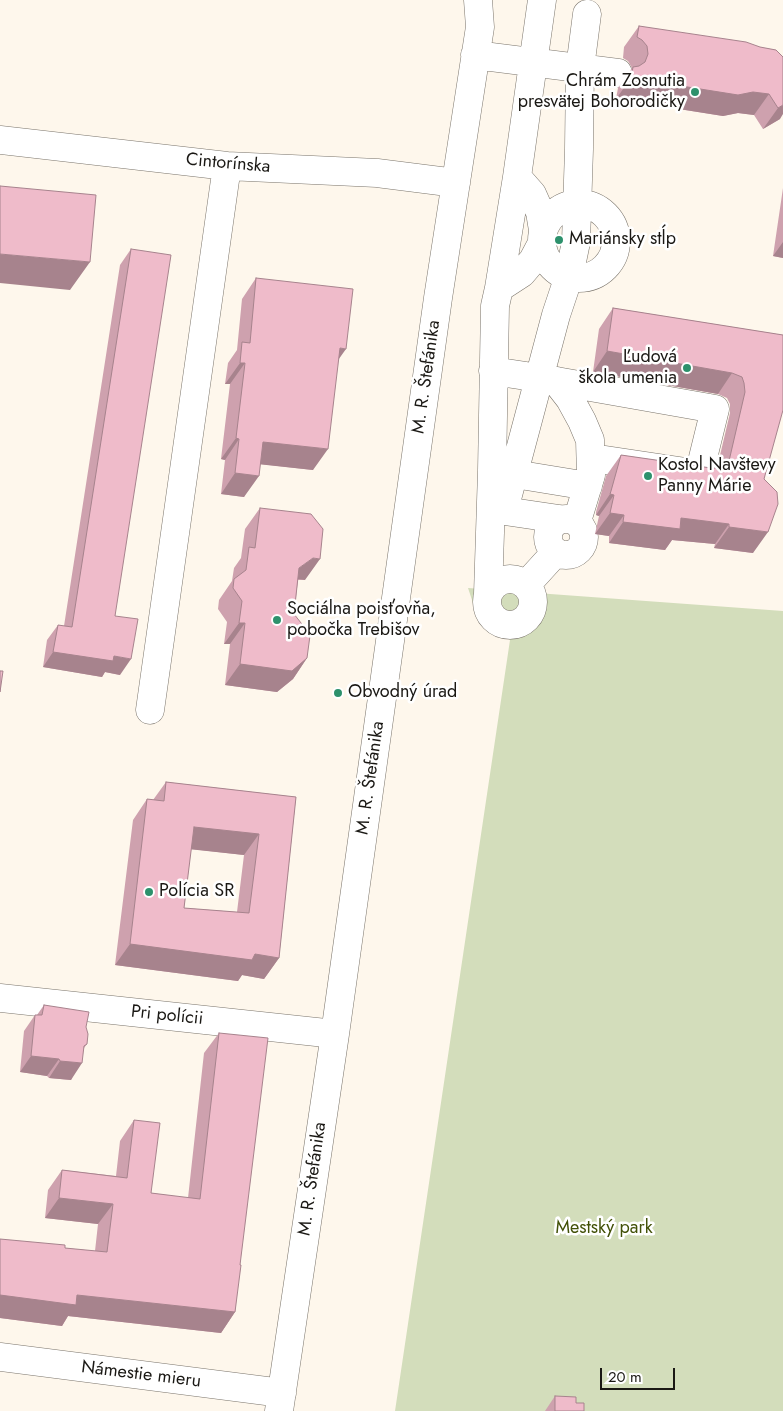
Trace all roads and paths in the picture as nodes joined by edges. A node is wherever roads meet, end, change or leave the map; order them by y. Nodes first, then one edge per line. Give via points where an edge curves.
1 (478, 0) edge
2 (493, 0) edge
3 (542, 0) edge
4 (587, 14) dead end
5 (480, 27) junction
6 (475, 56) junction
7 (534, 62) junction
8 (580, 68) junction
9 (618, 73) dead end
10 (0, 140) edge
11 (227, 166) junction
12 (518, 177) junction
13 (456, 182) junction
14 (576, 204) junction
15 (543, 237) junction
16 (569, 276) junction
17 (500, 288) junction
18 (493, 371) junction
19 (548, 379) junction
20 (592, 458) junction
21 (503, 472) junction
22 (581, 507) junction
23 (498, 510) junction
24 (526, 585) junction
25 (488, 594) junction
26 (150, 710) dead end
27 (0, 998) edge
28 (335, 1034) junction
29 (0, 1357) edge
30 (280, 1402) edge

1 - 5 street, M. R. Štefánika
2 - 5 street, M. R. Štefánika
3 - 7 street
4 - 8 street
5 - 6 street, M. R. Štefánika
6 - 7 street
6 - 13 street, M. R. Štefánika
7 - 8 street
7 - 12 street
8 - 9 street
8 - 14 street
10 - 11 street, Cintorínska
11 - 13 street, Cintorínska via 377,173
11 - 26 street
12 - 15 street via 532,194 540,212
12 - 17 street
13 - 28 street, M. R. Štefánika
14 - 15 street via 558,210 549,219
14 - 16 street via 576,242
14 - 16 street via 584,204 604,214 612,223 616,246 610,262 597,274 586,278
15 - 16 street via 545,256 552,266
15 - 17 street via 533,260 522,273
16 - 19 street
17 - 18 street via 495,306
18 - 19 street
18 - 21 street
19 - 20 street via 570,399 590,440
19 - 20 street via 715,410 698,474
19 - 21 street
20 - 22 street via 591,475
21 - 22 street
21 - 23 street
22 - 23 street
22 - 24 street via 584,531 580,549 568,555 556,552
23 - 25 street
24 - 25 street via 506,579 492,586
24 - 25 street via 532,598 530,612 512,624 497,621 492,616 486,601
27 - 28 street, Pri polícii
28 - 30 street, M. R. Štefánika
29 - 30 street, Námestie mieru

